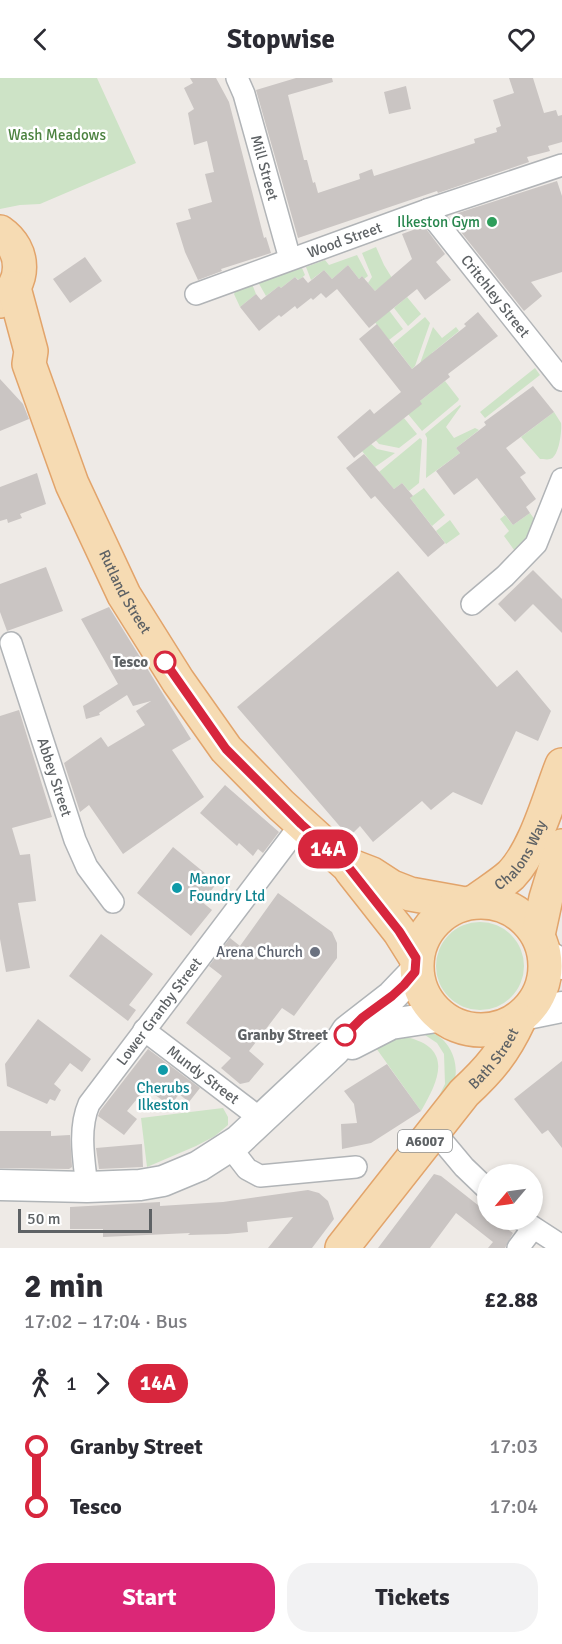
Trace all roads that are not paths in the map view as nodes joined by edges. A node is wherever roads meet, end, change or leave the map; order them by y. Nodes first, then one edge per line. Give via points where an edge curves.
1 (237, 78) edge
2 (562, 165) edge
3 (427, 210) junction
4 (0, 232) edge
5 (290, 259) junction
6 (196, 294) dead end
7 (7, 295) edge
8 (0, 323) edge
9 (29, 364) junction
10 (562, 380) edge
11 (562, 479) edge
12 (472, 604) dead end
13 (11, 644) edge
14 (562, 765) edge
15 (301, 824) junction
16 (562, 846) edge
17 (346, 864) junction
18 (469, 901) junction
19 (113, 903) dead end
20 (548, 951) edge
21 (415, 965) junction
22 (562, 1007) edge
23 (523, 1017) junction
24 (451, 1022) junction
25 (144, 1030) junction
26 (335, 1050) junction
27 (464, 1092) junction
28 (261, 1119) junction
29 (433, 1130) junction
30 (230, 1147) junction
31 (356, 1167) dead end
32 (477, 1179) edge
33 (0, 1185) edge
34 (87, 1187) junction
35 (526, 1230) edge
36 (537, 1230) edge
37 (562, 1246) edge
38 (342, 1248) edge
39 (518, 1248) edge

1 - 5 street, Mill Street
2 - 3 street, Wood Street
3 - 5 street, Wood Street
3 - 10 street, Critchley Street
4 - 7 main road via 16,248 20,261 20,270
5 - 6 street, Wood Street
7 - 9 main road, Rutland Street via 31,351
8 - 9 main road, Rutland Street
9 - 15 main road, Rutland Street via 85,515 144,629 226,749
11 - 12 street via 536,543
13 - 19 street, Abbey Street via 75,840 87,867
14 - 18 main road, Chalons Way via 525,856 511,874
15 - 17 main road, Rutland Street
15 - 25 street, Lower Granby Street
16 - 20 main road, A6007 via 546,898
17 - 18 main road, Rutland Street via 410,894
17 - 21 main road, Rutland Street via 399,931
18 - 20 main road via 499,904 522,915
18 - 21 main road via 428,930
20 - 23 main road, A6007 via 543,984 534,1006
21 - 24 main road via 427,999
21 - 26 street via 392,996 347,1031
22 - 23 street
23 - 24 main road via 488,1030 472,1030
23 - 27 main road, Bath Street / A6007 via 488,1071
24 - 26 street via 391,1024
24 - 27 main road, Bath Street via 467,1062
25 - 28 street, Mundy Street
25 - 34 street, Lower Granby Street via 87,1108 83,1156
26 - 28 street
27 - 29 main road, Bath Street / A6007
28 - 30 street
29 - 32 street
29 - 38 main road, Bath Street / A6007
30 - 31 street via 247,1169 260,1176
30 - 34 street via 199,1166 154,1183
33 - 34 street
35 - 39 street
36 - 37 street

